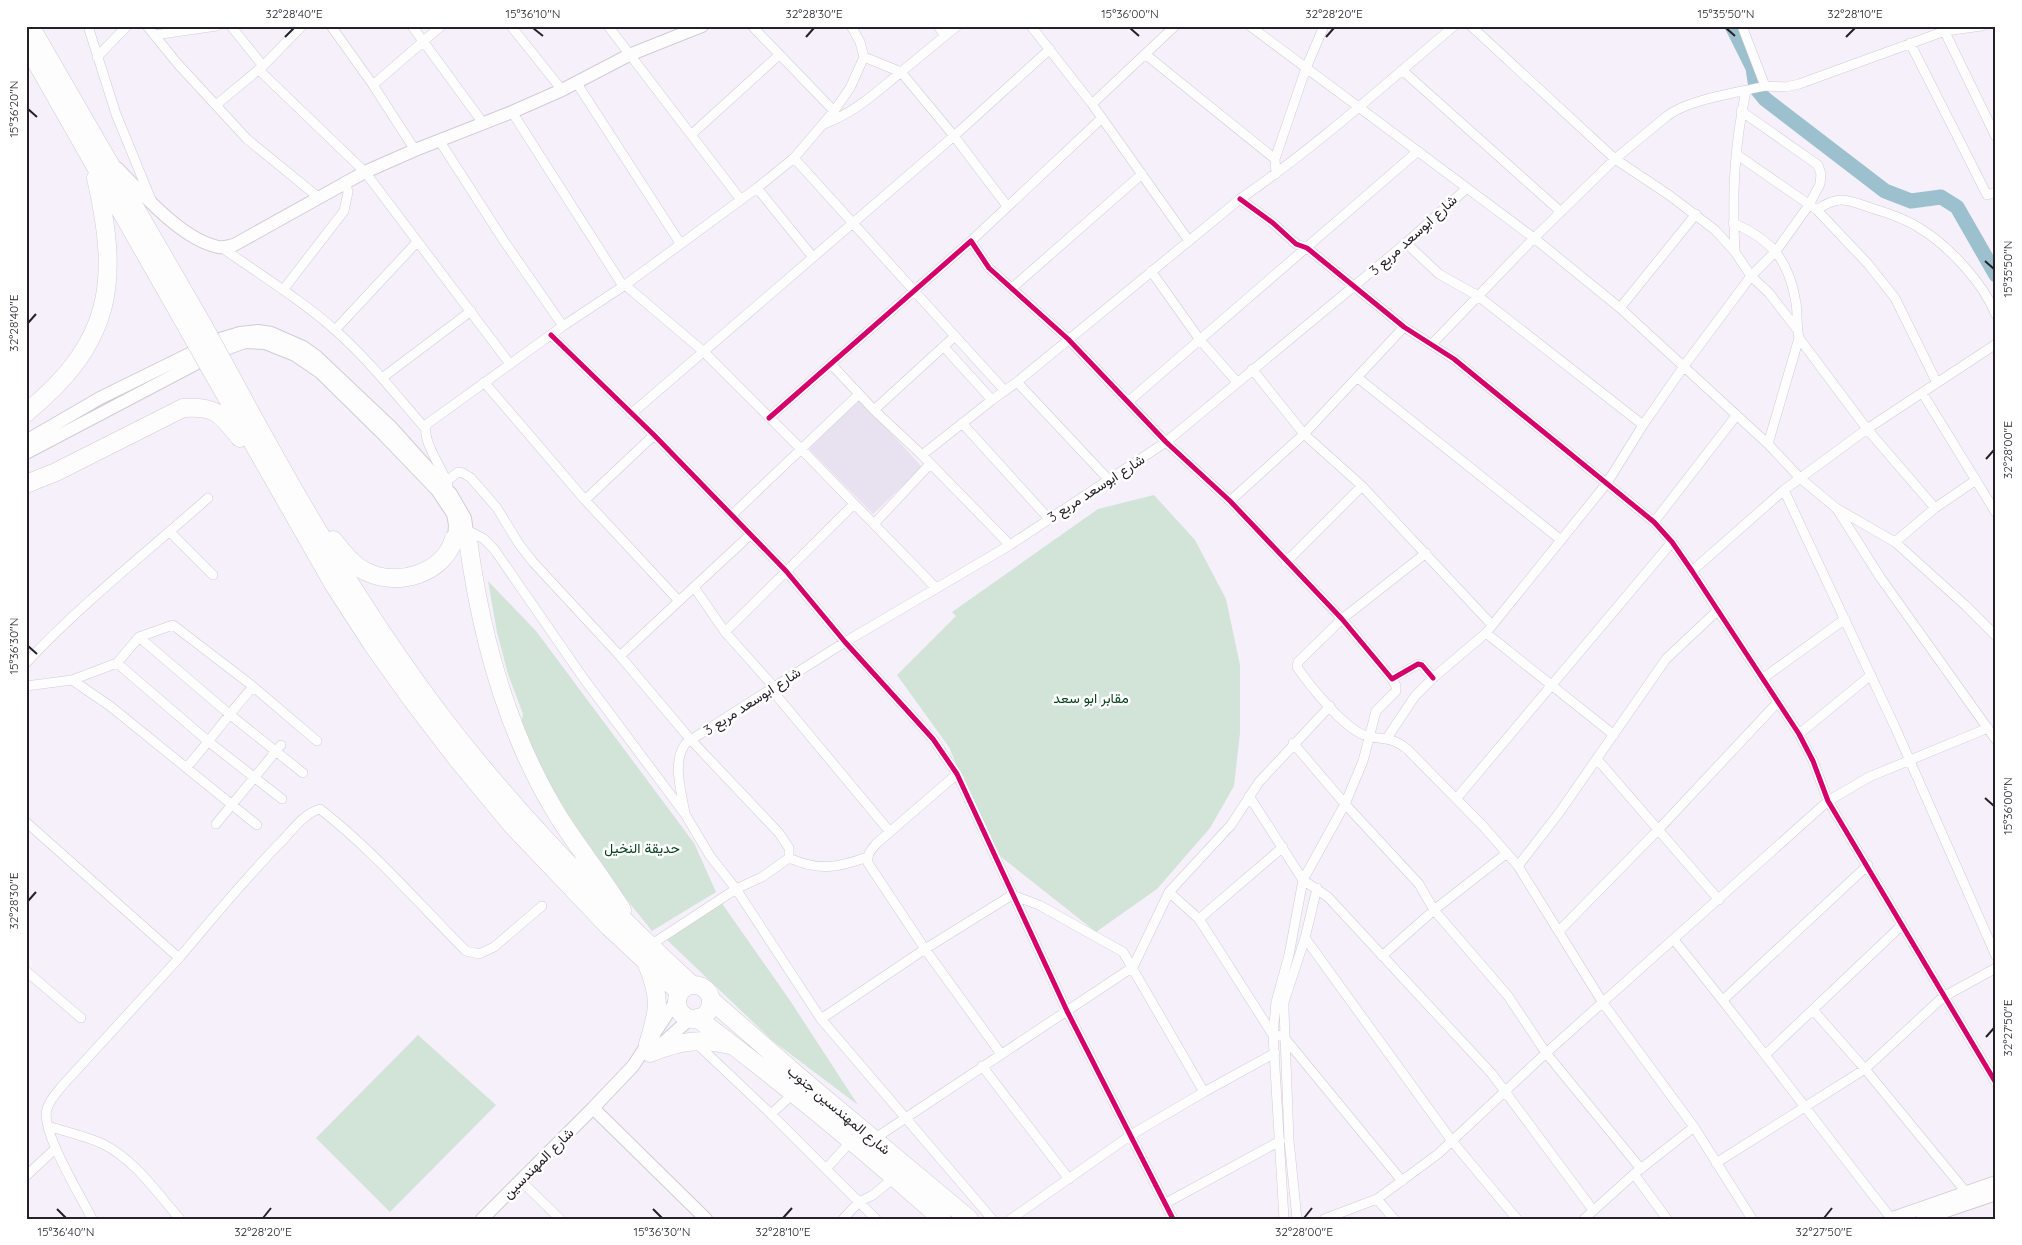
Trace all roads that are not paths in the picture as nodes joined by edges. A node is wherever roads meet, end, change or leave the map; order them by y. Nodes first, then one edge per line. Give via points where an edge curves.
1 (30, 26) edge
2 (88, 26) edge
3 (127, 26) edge
4 (217, 26) edge
5 (231, 26) edge
6 (302, 26) edge
7 (331, 26) edge
8 (412, 26) edge
9 (440, 26) edge
10 (511, 26) edge
11 (608, 26) edge
12 (752, 26) edge
13 (851, 26) edge
14 (938, 26) edge
15 (957, 26) edge
16 (1032, 26) edge
17 (1176, 26) edge
18 (1250, 26) edge
19 (1324, 26) edge
20 (1454, 26) edge
21 (1471, 26) edge
22 (1742, 26) edge
23 (1982, 26) edge
24 (697, 27) edge
25 (1944, 28) edge
26 (150, 29) edge
27 (945, 36) junction
28 (422, 41) junction
29 (1910, 43) junction
30 (26, 44) edge
31 (1050, 49) junction
32 (1145, 54) junction
33 (780, 55) junction
34 (629, 56) junction
35 (97, 57) junction
36 (864, 57) junction
37 (261, 68) junction
38 (1306, 68) junction
39 (1402, 70) junction
40 (901, 72) junction
41 (576, 82) junction
42 (373, 85) junction
43 (1765, 86) junction
44 (562, 90) junction
45 (1746, 91) junction
46 (1092, 104) junction
47 (216, 105) junction
48 (1359, 108) junction
49 (834, 111) junction
50 (1741, 111) junction
51 (512, 112) junction
52 (1102, 118) junction
53 (483, 123) junction
54 (824, 124) junction
55 (692, 134) junction
56 (954, 136) junction
57 (1996, 137) edge
58 (439, 140) junction
59 (415, 150) junction
60 (1418, 151) junction
61 (1736, 154) junction
62 (794, 158) junction
63 (1275, 159) junction
64 (1615, 159) junction
65 (100, 160) junction
66 (364, 172) junction
67 (1142, 174) junction
68 (1276, 174) junction
69 (345, 181) junction
70 (757, 188) junction
71 (1467, 188) junction
72 (1996, 192) edge
73 (318, 196) junction
74 (1240, 199) junction
75 (741, 200) junction
76 (153, 203) junction
77 (1809, 205) junction
78 (1007, 206) junction
79 (1818, 210) junction
80 (1561, 212) junction
81 (1696, 214) junction
82 (854, 223) junction
83 (1733, 223) junction
84 (1534, 238) junction
85 (971, 241) junction
86 (1190, 241) junction
87 (417, 242) junction
88 (680, 243) junction
89 (1406, 243) junction
90 (221, 247) junction
91 (1307, 248) junction
92 (1776, 251) junction
93 (1735, 252) junction
94 (812, 256) junction
95 (1151, 271) junction
96 (1751, 276) junction
97 (624, 286) junction
98 (1356, 286) junction
99 (1012, 288) junction
100 (283, 290) junction
101 (914, 292) junction
102 (1478, 296) junction
103 (1620, 308) junction
104 (471, 311) junction
105 (1996, 316) edge
106 (563, 326) junction
107 (1404, 327) junction
108 (1796, 328) junction
109 (335, 330) junction
110 (551, 335) junction
111 (955, 336) junction
112 (1799, 338) junction
113 (1068, 339) junction
114 (1200, 340) junction
115 (1432, 344) junction
116 (1996, 344) edge
117 (944, 347) junction
118 (704, 352) junction
119 (216, 363) junction
120 (510, 364) junction
121 (831, 364) junction
122 (1684, 366) junction
123 (1252, 369) junction
124 (382, 378) junction
125 (1358, 378) junction
126 (484, 382) junction
127 (1017, 382) junction
128 (1237, 382) junction
129 (1937, 383) junction
130 (1005, 391) junction
131 (859, 394) junction
132 (1922, 394) junction
133 (992, 400) junction
134 (1129, 401) junction
135 (874, 410) junction
136 (26, 413) edge
137 (631, 414) junction
138 (1736, 416) junction
139 (769, 418) junction
140 (962, 423) junction
141 (1643, 425) junction
142 (425, 428) junction
143 (1867, 429) junction
144 (1304, 434) junction
145 (654, 435) junction
146 (26, 441) edge
147 (1166, 442) junction
148 (1768, 444) junction
149 (802, 450) junction
150 (26, 453) edge
151 (922, 455) junction
152 (930, 464) junction
153 (1800, 478) junction
154 (1108, 479) junction
155 (1976, 480) junction
156 (447, 481) junction
157 (1607, 483) junction
158 (26, 484) edge
159 (1362, 486) junction
160 (1784, 490) junction
161 (280, 492) junction
162 (452, 494) junction
163 (208, 498) dead end
164 (586, 500) junction
165 (1230, 502) junction
166 (854, 504) junction
167 (305, 508) junction
168 (1836, 508) junction
169 (1935, 508) junction
170 (1996, 513) edge
171 (733, 514) junction
172 (1049, 519) junction
173 (1654, 522) junction
174 (874, 524) junction
175 (170, 532) junction
176 (751, 534) junction
177 (463, 536) junction
178 (1561, 540) junction
179 (1672, 542) junction
180 (1895, 542) junction
181 (1010, 545) junction
182 (1426, 553) junction
183 (1286, 562) junction
184 (786, 571) junction
185 (1692, 571) junction
186 (213, 574) dead end
187 (694, 588) junction
188 (936, 588) junction
189 (679, 601) junction
190 (1717, 611) junction
191 (1342, 619) junction
192 (1845, 619) junction
193 (1489, 629) junction
194 (725, 632) junction
195 (1996, 636) edge
196 (139, 637) junction
197 (845, 642) junction
198 (620, 656) junction
199 (26, 663) edge
200 (118, 663) junction
201 (1871, 675) junction
202 (1433, 678) junction
203 (1392, 679) junction
204 (1762, 679) junction
205 (72, 680) junction
206 (1551, 685) junction
207 (26, 686) edge
208 (253, 686) junction
209 (773, 688) junction
210 (1777, 703) junction
211 (1330, 706) junction
212 (228, 713) junction
213 (1988, 728) junction
214 (1799, 734) junction
215 (1614, 735) junction
216 (1370, 736) junction
217 (1387, 738) junction
218 (692, 740) junction
219 (1996, 740) edge
220 (317, 741) dead end
221 (209, 742) junction
222 (1293, 743) junction
223 (279, 748) junction
224 (1597, 759) junction
225 (1909, 760) junction
226 (186, 768) junction
227 (303, 773) dead end
228 (957, 774) junction
229 (254, 778) junction
230 (1249, 796) junction
231 (1456, 798) junction
232 (282, 799) dead end
233 (1828, 802) junction
234 (1345, 804) junction
235 (232, 805) junction
236 (685, 814) junction
237 (26, 822) edge
238 (216, 824) dead end
239 (257, 825) dead end
240 (1659, 829) junction
241 (890, 832) junction
242 (1283, 847) junction
243 (1507, 853) junction
244 (867, 857) junction
245 (789, 858) junction
246 (1518, 866) junction
247 (1868, 866) junction
248 (1303, 880) junction
249 (1316, 888) junction
250 (736, 889) junction
251 (1169, 892) junction
252 (1012, 896) junction
253 (1719, 900) junction
254 (542, 906) dead end
255 (1434, 910) junction
256 (1199, 919) junction
257 (1901, 926) junction
258 (1558, 931) junction
259 (636, 932) junction
260 (1305, 938) junction
261 (1674, 940) junction
262 (925, 949) junction
263 (648, 954) junction
264 (1382, 956) junction
265 (1996, 956) edge
266 (180, 958) junction
267 (1133, 967) junction
268 (1996, 968) edge
269 (26, 971) edge
270 (683, 992) junction
271 (1944, 997) junction
272 (711, 1000) junction
273 (1723, 1000) junction
274 (1603, 1003) junction
275 (1813, 1010) junction
276 (1067, 1011) junction
277 (81, 1018) dead end
278 (694, 1018) junction
279 (821, 1019) junction
280 (1273, 1035) junction
281 (1283, 1036) junction
282 (694, 1040) junction
283 (733, 1045) junction
284 (649, 1048) junction
285 (1275, 1053) junction
286 (1546, 1053) junction
287 (1001, 1054) junction
288 (1765, 1055) junction
289 (982, 1066) junction
290 (1865, 1069) junction
291 (1996, 1083) edge
292 (1204, 1092) junction
293 (1504, 1092) junction
294 (792, 1094) junction
295 (1804, 1107) junction
296 (593, 1108) junction
297 (771, 1114) junction
298 (905, 1120) junction
299 (48, 1126) junction
300 (1694, 1127) junction
301 (1132, 1135) junction
302 (874, 1140) junction
303 (851, 1141) junction
304 (1280, 1141) junction
305 (1452, 1141) junction
306 (56, 1148) junction
307 (1716, 1163) junction
308 (826, 1169) junction
309 (1638, 1172) junction
310 (26, 1176) edge
311 (895, 1177) junction
312 (1069, 1179) junction
313 (520, 1180) junction
314 (1402, 1181) junction
315 (1996, 1182) edge
316 (1966, 1192) junction
317 (1996, 1194) edge
318 (1377, 1199) junction
319 (1294, 1201) junction
320 (859, 1202) junction
321 (1283, 1202) junction
322 (1166, 1203) junction
323 (1593, 1210) junction
324 (947, 1214) edge
325 (1016, 1217) edge
326 (1513, 1218) edge
327 (1930, 1218) edge
328 (92, 1219) edge
329 (180, 1219) edge
330 (482, 1219) edge
331 (560, 1219) edge
332 (706, 1219) edge
333 (842, 1219) edge
334 (876, 1219) edge
335 (969, 1219) edge
336 (992, 1219) edge
337 (1173, 1219) edge
338 (1284, 1219) edge
339 (1297, 1219) edge
340 (1324, 1219) edge
341 (1394, 1219) edge
342 (1584, 1219) edge
343 (1667, 1219) edge
344 (1752, 1219) edge
345 (1890, 1219) edge

1 - 65 highway
2 - 35 street
3 - 35 street
4 - 26 street
5 - 37 street
6 - 37 street
7 - 42 street
8 - 28 street
9 - 28 street
10 - 44 street
11 - 34 street
12 - 33 street
13 - 36 street
14 - 27 street
15 - 27 street
16 - 31 street
17 - 32 street
18 - 38 street
19 - 38 street
20 - 39 street
21 - 64 street
22 - 43 street
23 - 25 street
24 - 34 main road
25 - 29 street
25 - 57 street
26 - 47 street
27 - 40 street
28 - 42 street
28 - 53 street
29 - 43 street via 1793,86
29 - 72 street via 1987,195
30 - 65 highway
31 - 46 street
31 - 56 street
32 - 46 street
32 - 63 street
33 - 49 street
33 - 55 street
34 - 41 main road
34 - 55 street
35 - 76 street via 116,114
36 - 40 street
36 - 49 street via 850,88
37 - 47 street
37 - 66 street
38 - 48 street
38 - 63 street
39 - 48 street
39 - 80 street
40 - 54 street via 860,106
40 - 56 street
41 - 44 main road
41 - 88 street
42 - 59 street
43 - 45 street
44 - 51 main road
45 - 50 street
45 - 64 street via 1673,111
46 - 52 street
47 - 73 street via 260,150
48 - 60 street
48 - 68 street
49 - 54 street
50 - 61 street
50 - 77 street via 1818,165 1820,184
51 - 53 main road
51 - 97 street
52 - 67 street
52 - 78 street
53 - 58 main road
54 - 62 street
55 - 75 street
56 - 78 street
56 - 82 street
58 - 59 main road
58 - 106 street
59 - 66 main road
60 - 71 street
60 - 91 street
61 - 77 street
61 - 83 street
62 - 70 street
62 - 82 street
63 - 68 street
64 - 80 street
64 - 81 street
65 - 76 main road
65 - 119 highway, bridge
65 - 136 highway via 108,264 99,324 68,375
66 - 69 main road
66 - 87 street
67 - 86 street
67 - 99 street
68 - 74 street
69 - 73 main road
69 - 100 street via 348,192 338,222
70 - 75 street
70 - 94 street
71 - 84 street
71 - 89 street, شارع ابوسعد مربع 3
73 - 90 main road via 246,239
74 - 86 street
74 - 91 street via 1296,244
75 - 88 street
76 - 90 main road via 188,233 205,243
77 - 79 street
77 - 92 street
78 - 85 street
79 - 105 street via 1841,199 1881,211 1920,228 1964,268
79 - 129 street via 1892,294
80 - 84 street
81 - 93 street
81 - 103 street
82 - 94 street
82 - 101 street
83 - 92 street via 1756,234
83 - 93 street
84 - 102 street
84 - 103 street
85 - 99 street via 990,268
85 - 101 street
86 - 95 street
87 - 104 street
87 - 109 street
88 - 97 street
89 - 98 street, شارع ابوسعد مربع 3
89 - 102 street via 1438,274
90 - 100 street
91 - 98 street
91 - 114 street
92 - 96 street
92 - 108 street via 1791,283 1796,305
93 - 96 street
94 - 118 street
95 - 113 street
95 - 114 street
96 - 108 street via 1770,293
96 - 122 street
97 - 106 street
97 - 118 street
98 - 107 street
98 - 123 street, شارع ابوسعد مربع 3
99 - 113 street
100 - 109 street
101 - 111 street
101 - 121 street
102 - 115 street
102 - 141 street
103 - 122 street
104 - 120 street
104 - 124 street
106 - 110 street
107 - 115 street
107 - 125 street
108 - 112 street
109 - 124 street
110 - 120 street
110 - 137 street
111 - 117 street
111 - 130 street
112 - 143 street
112 - 148 street
113 - 127 street
113 - 134 street
114 - 128 street
114 - 134 street
115 - 157 street
116 - 129 street
117 - 133 street
117 - 135 street
118 - 137 street
118 - 139 street
119 - 161 highway
119 - 167 highway
120 - 126 street
121 - 131 street
121 - 139 street
122 - 138 street
122 - 141 street
123 - 128 street, شارع ابوسعد مربع 3
123 - 144 street
124 - 142 street
125 - 144 street
125 - 178 street
126 - 142 street via 431,420
126 - 164 street
127 - 130 street
127 - 154 street
128 - 147 street, شارع ابوسعد مربع 3
129 - 132 street
130 - 133 street
131 - 135 street
131 - 149 street
132 - 143 street
132 - 155 street
133 - 140 street
134 - 147 street
135 - 151 street
137 - 145 street
138 - 148 street
138 - 173 street
139 - 149 street
140 - 151 street
140 - 172 street
141 - 157 street
142 - 156 street via 427,440
143 - 153 street
143 - 169 street
144 - 159 street
144 - 165 street
145 - 164 street
145 - 171 street
146 - 162 main road via 100,398 220,338 258,331 288,339 317,357 391,427
147 - 154 street, شارع ابوسعد مربع 3
147 - 165 street
148 - 153 street
149 - 166 street
149 - 171 street
150 - 177 main road via 220,351 245,342 265,343 295,355 320,372 411,462 450,508
151 - 152 street
152 - 174 street
152 - 181 street
153 - 160 street
153 - 168 street
154 - 172 street, شارع ابوسعد مربع 3
155 - 169 street
155 - 170 street
156 - 162 street
156 - 198 street via 458,472 471,478 533,562
157 - 173 street
157 - 178 street
158 - 161 highway via 56,472 163,416 183,408 198,407 212,409 221,416
159 - 182 street
159 - 183 street
160 - 185 street
160 - 192 street
161 - 263 highway via 372,644 458,760 566,884
162 - 177 main road via 460,507
163 - 175 street
164 - 189 street
165 - 183 street
166 - 174 street
166 - 184 street
167 - 177 highway via 356,566 382,577 401,577 431,569
167 - 259 highway via 382,633 442,718 544,840
168 - 180 street
168 - 213 street via 1880,577
169 - 180 street
171 - 176 street
172 - 181 street, شارع ابوسعد مربع 3
173 - 179 street
174 - 188 street
175 - 186 street
175 - 199 street
176 - 184 street
176 - 187 street
177 - 236 street via 484,539 494,549 584,679
177 - 259 highway via 492,660 526,757 560,819
178 - 193 street
179 - 185 street
179 - 206 street
180 - 195 street
181 - 188 street, شارع ابوسعد مربع 3
182 - 191 street
182 - 193 street
183 - 191 street
184 - 194 street
184 - 197 street
185 - 190 street
187 - 189 street
187 - 194 street
188 - 197 street, شارع ابوسعد مربع 3
189 - 198 street
190 - 204 street
190 - 215 street via 1666,659
191 - 203 street
191 - 211 street via 1297,663 1298,669
192 - 201 street
192 - 204 street
193 - 202 street
193 - 206 street
194 - 209 street
196 - 200 street
196 - 208 street via 173,625
196 - 212 street
197 - 209 street, شارع ابوسعد مربع 3
197 - 228 street via 933,739
198 - 218 street
200 - 205 street
200 - 221 street
201 - 214 street
201 - 225 street
202 - 203 street via 1420,664
202 - 217 street via 1407,707
203 - 216 street via 1396,691 1376,711
204 - 210 street
205 - 207 street
205 - 226 street via 110,706
206 - 215 street
206 - 231 street
208 - 212 street
208 - 220 street
209 - 218 street, شارع ابوسعد مربع 3
209 - 241 street
210 - 214 street
210 - 240 street
211 - 216 street via 1351,728
211 - 222 street
212 - 221 street
212 - 223 street
213 - 219 street
213 - 225 street
214 - 233 street
215 - 224 street
216 - 217 street
216 - 234 street
217 - 231 street via 1407,749
218 - 236 street via 682,748 679,759
218 - 245 street via 778,833 789,848
221 - 226 street
221 - 229 street
222 - 230 street
222 - 234 street
223 - 227 street
223 - 229 street
224 - 240 street
224 - 246 street
225 - 233 street via 1869,777
225 - 265 street
226 - 235 street
228 - 241 street
228 - 252 street
229 - 232 street
229 - 235 street
230 - 242 street
230 - 251 street via 1232,825
231 - 243 street
233 - 247 street
233 - 253 street
234 - 248 street
234 - 255 street via 1419,884
235 - 238 street
235 - 239 street
236 - 250 street via 710,856
237 - 266 street
240 - 253 street
240 - 258 street
241 - 244 street
242 - 248 street
242 - 256 street
243 - 246 street
243 - 255 street
244 - 245 street via 831,867 803,864
244 - 262 street via 871,869
245 - 250 street
246 - 258 street
247 - 257 street
247 - 273 street
248 - 249 street
248 - 280 street via 1291,947 1276,1002
249 - 260 street
249 - 264 street
250 - 263 street
250 - 279 street
251 - 256 street
251 - 267 street
252 - 262 street
252 - 267 street via 1039,905 1110,944 1123,952
252 - 276 street
253 - 261 street
254 - 266 street via 494,947 478,954 466,951 389,871 320,809 303,819 259,864
255 - 264 street
255 - 286 street via 1508,996
256 - 280 street
257 - 271 street
257 - 275 street
258 - 274 street
259 - 263 highway
260 - 281 street via 1284,1002
260 - 305 street
261 - 273 street
261 - 274 street
262 - 279 street
262 - 287 street
263 - 270 highway
263 - 284 highway via 658,1004
264 - 293 street via 1488,1069
266 - 299 street via 62,1086 46,1110
267 - 276 street
267 - 292 street
268 - 271 street
269 - 277 street
270 - 272 highway via 702,987
270 - 278 highway via 680,1011
270 - 284 main road
271 - 290 street
271 - 291 street
272 - 278 highway via 709,1010 702,1017
272 - 302 highway, شارع المهندسين جنوب
273 - 288 street
274 - 286 street
274 - 300 street
275 - 288 street
275 - 290 street
276 - 287 street
276 - 301 street
278 - 283 highway, شارع المهندسين جنوب
278 - 284 main road
279 - 298 street
280 - 281 street
280 - 285 street
281 - 314 street
281 - 319 street
282 - 283 highway
282 - 284 highway
282 - 297 street
283 - 294 highway, شارع المهندسين جنوب
284 - 296 main road, شارع المهندسين
285 - 292 street
285 - 304 street
286 - 293 street
286 - 309 street
287 - 289 street
288 - 295 street
289 - 298 street
289 - 312 street
290 - 295 street
290 - 316 street
292 - 301 street
293 - 305 street
293 - 323 street
294 - 297 street
294 - 303 highway, شارع المهندسين جنوب
295 - 307 street
295 - 345 street
296 - 313 main road, شارع المهندسين
296 - 332 main road
297 - 308 street
298 - 302 street
298 - 336 street
299 - 306 street
299 - 329 street via 103,1144 136,1169
300 - 307 street
300 - 309 street
301 - 312 street
301 - 322 street
302 - 324 highway, شارع المهندسين جنوب
303 - 308 street
303 - 311 highway, شارع المهندسين جنوب
304 - 321 street
304 - 322 street
305 - 314 street
305 - 326 street
306 - 310 street
306 - 328 street
307 - 344 street
308 - 320 street
309 - 323 street
309 - 343 street
311 - 320 street
311 - 324 highway, شارع المهندسين جنوب
312 - 325 street
313 - 330 main road, شارع المهندسين
313 - 331 street
314 - 318 street
315 - 316 main road
316 - 345 main road
317 - 327 main road
318 - 340 street
318 - 341 street
319 - 321 street
319 - 339 street
320 - 333 street
320 - 334 street
321 - 338 street
322 - 337 street
323 - 342 street
324 - 335 highway, شارع المهندسين جنوب

